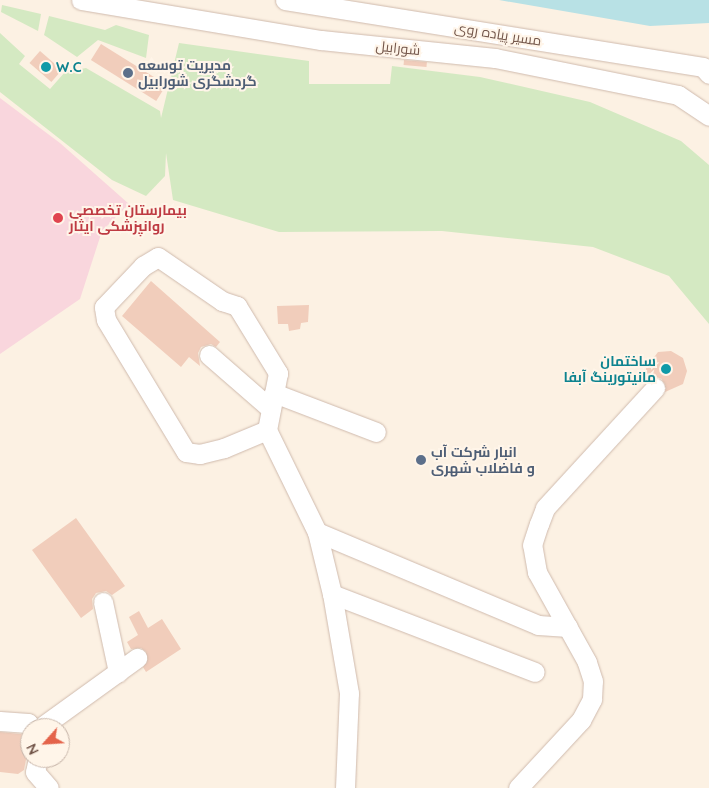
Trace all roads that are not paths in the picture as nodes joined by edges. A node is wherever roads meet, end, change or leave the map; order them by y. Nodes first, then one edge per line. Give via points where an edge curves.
1 (81, 0) edge
2 (285, 0) edge
3 (709, 74) edge
4 (709, 116) edge
5 (209, 355) dead end
6 (655, 388) dead end
7 (272, 401) junction
8 (267, 430) junction
9 (376, 432) dead end
10 (317, 532) junction
11 (332, 594) junction
12 (102, 602) dead end
13 (568, 627) junction
14 (137, 658) dead end
15 (118, 672) junction
16 (535, 672) dead end
17 (54, 718) edge
18 (0, 721) edge
19 (20, 722) edge
20 (36, 768) edge
21 (49, 788) edge
22 (345, 788) edge
23 (518, 788) edge

1 - 4 street, شورابیل via 321,40 495,58 678,94
2 - 3 street, مسیر پیاده روی via 703,67
5 - 7 street
6 - 13 street via 545,508 539,524 532,545 537,572
7 - 8 street
7 - 8 street via 278,373 237,306 222,301 158,257 143,266 104,307 106,320 186,452 200,454 224,448
7 - 9 street
8 - 10 street
10 - 11 street
10 - 13 street via 538,625
11 - 16 street
11 - 22 street via 350,693
12 - 15 street
13 - 23 street via 587,662 593,681 592,699 581,720
14 - 15 street
15 - 17 street
18 - 19 street
20 - 21 street via 35,772

